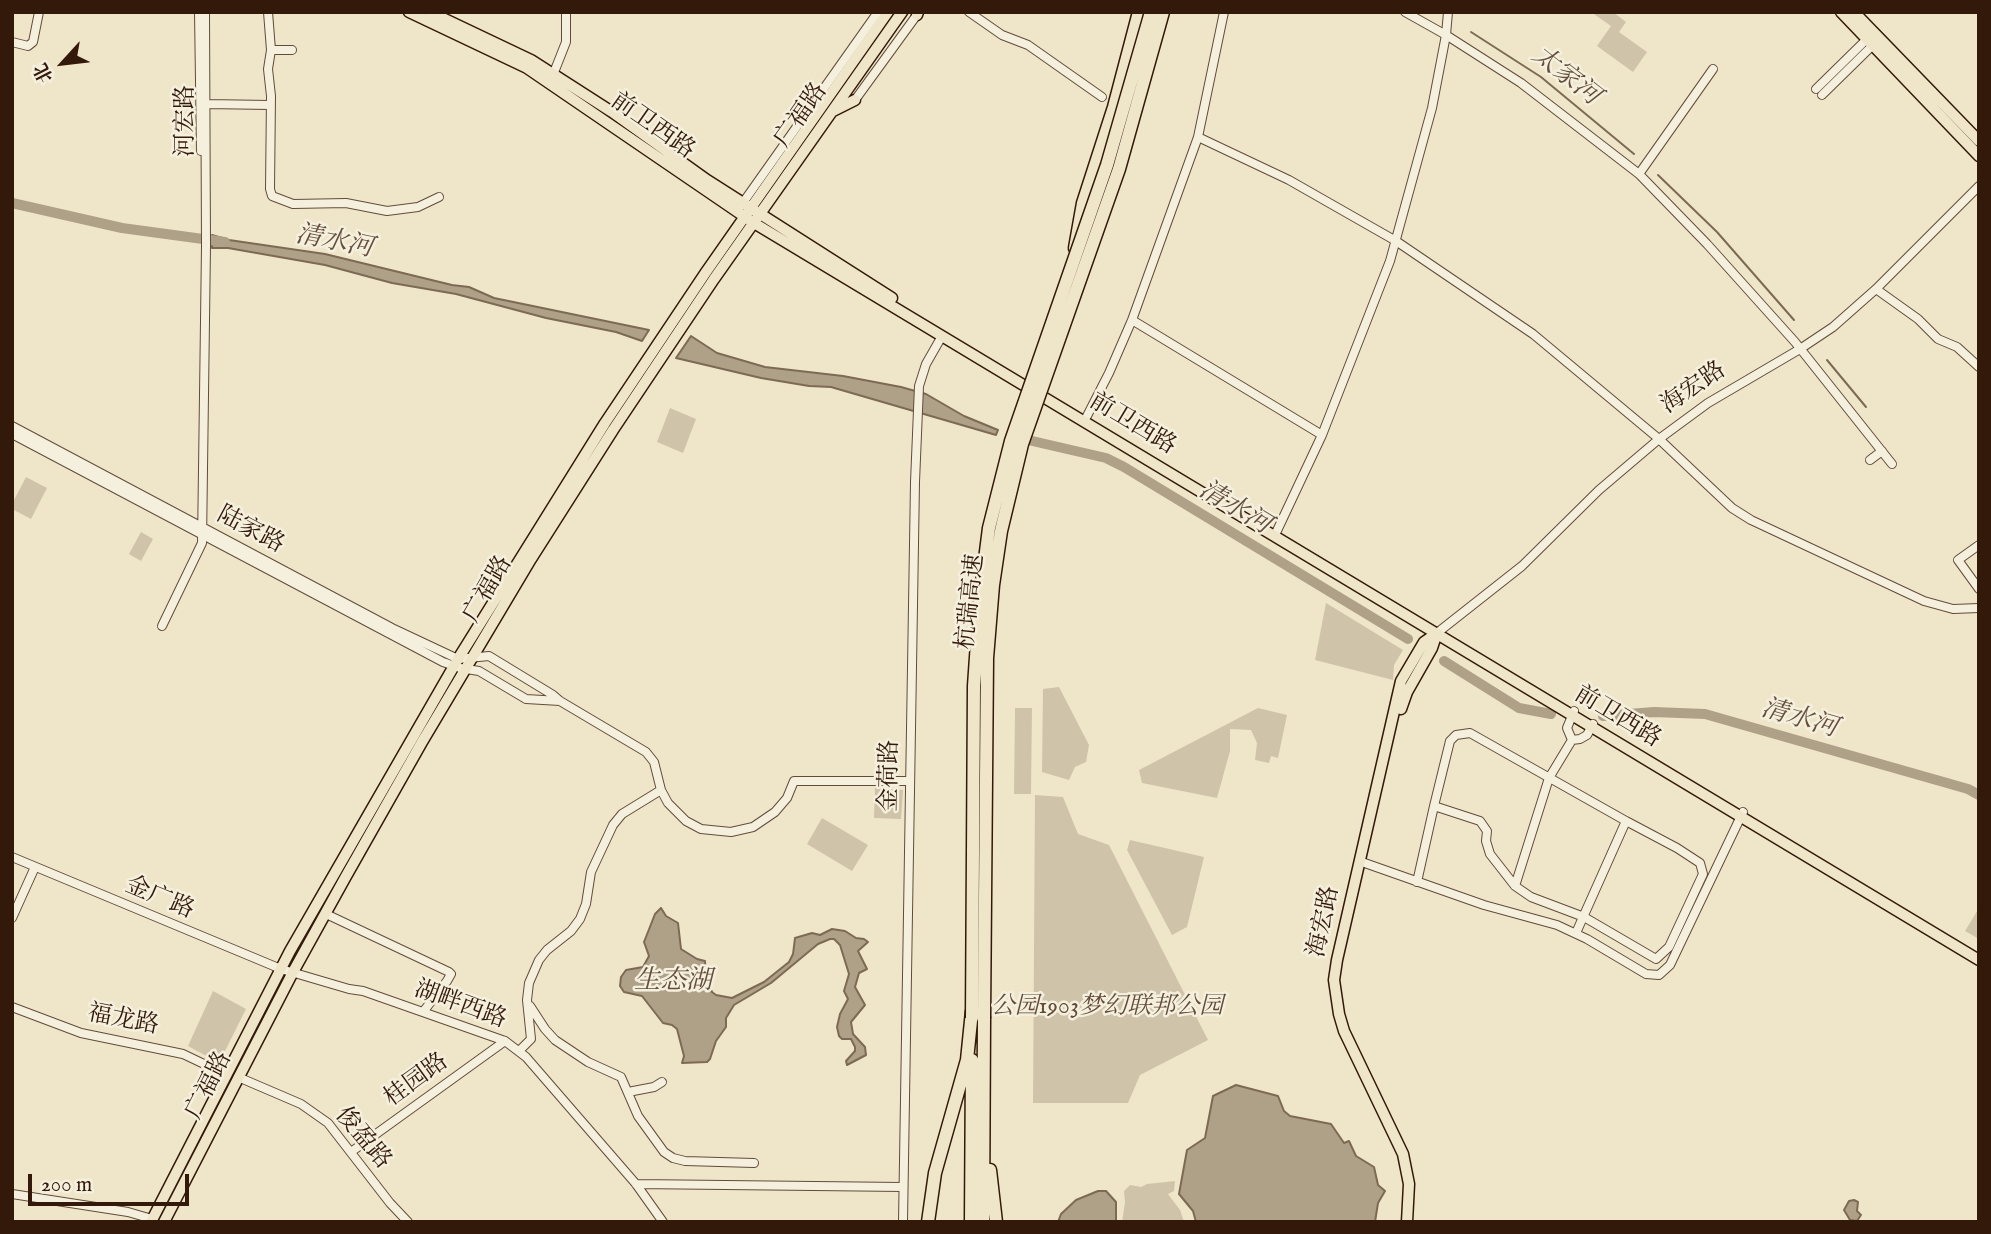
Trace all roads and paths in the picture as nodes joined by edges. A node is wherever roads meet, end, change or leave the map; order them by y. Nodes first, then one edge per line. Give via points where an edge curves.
1 (39, 12) edge
2 (198, 12) edge
3 (205, 12) edge
4 (268, 12) edge
5 (409, 12) edge
6 (430, 12) edge
7 (566, 12) edge
8 (877, 12) edge
9 (888, 12) edge
10 (902, 12) edge
11 (969, 12) edge
12 (1139, 12) edge
13 (1151, 12) edge
14 (1163, 12) edge
15 (1224, 12) edge
16 (1405, 12) edge
17 (1448, 12) edge
18 (1841, 12) edge
19 (1854, 12) edge
20 (918, 13) edge
21 (1447, 35) junction
22 (12, 42) edge
23 (1870, 42) junction
24 (271, 50) junction
25 (292, 50) dead end
26 (1713, 69) dead end
27 (553, 75) junction
28 (1819, 92) dead end
29 (1102, 97) dead end
30 (855, 100) joint
31 (206, 104) junction
32 (270, 105) junction
33 (831, 112) junction
34 (1198, 137) junction
35 (1979, 141) edge
36 (1979, 156) edge
37 (1639, 174) junction
38 (1979, 186) edge
39 (439, 197) dead end
40 (749, 213) junction
41 (203, 230) junction
42 (1396, 241) junction
43 (1068, 278) junction
44 (1876, 289) junction
45 (1132, 320) junction
46 (943, 336) junction
47 (1800, 349) junction
48 (1979, 367) edge
49 (1087, 415) junction
50 (12, 426) edge
51 (12, 434) edge
52 (1322, 435) junction
53 (1659, 439) junction
54 (1882, 451) junction
55 (1870, 460) dead end
56 (1892, 464) dead end
57 (198, 529) junction
58 (1277, 533) junction
59 (1979, 545) edge
60 (1979, 589) edge
61 (1979, 608) edge
62 (162, 626) dead end
63 (1439, 631) junction
64 (473, 659) junction
65 (456, 663) junction
66 (466, 670) junction
67 (560, 701) junction
68 (1573, 713) junction
69 (1593, 725) junction
70 (1572, 740) junction
71 (1549, 778) junction
72 (910, 781) junction
73 (661, 790) junction
74 (1434, 806) junction
75 (1742, 814) junction
76 (1626, 821) junction
77 (12, 857) edge
78 (1362, 862) junction
79 (35, 867) junction
80 (1417, 882) junction
81 (1514, 886) junction
82 (326, 914) junction
83 (1584, 917) junction
84 (12, 918) edge
85 (1576, 933) junction
86 (1950, 940) junction
87 (1979, 954) edge
88 (1979, 960) edge
89 (281, 969) junction
90 (293, 972) junction
91 (527, 1000) junction
92 (12, 1007) edge
93 (424, 1012) junction
94 (975, 1016) junction
95 (505, 1041) junction
96 (519, 1051) junction
97 (225, 1074) junction
98 (238, 1077) junction
99 (662, 1082) dead end
100 (984, 1086) junction
101 (628, 1091) junction
102 (351, 1152) junction
103 (754, 1163) dead end
104 (636, 1184) junction
105 (903, 1187) junction
106 (12, 1194) edge
107 (156, 1221) edge
108 (408, 1222) edge
109 (663, 1222) edge
110 (903, 1222) edge
111 (928, 1222) edge
112 (971, 1222) edge
113 (983, 1222) edge
114 (996, 1222) edge
115 (1407, 1222) edge
116 (1413, 1222) edge

1 - 22 street via 33,42 28,46
2 - 41 street, 河宏路
3 - 31 street, 河宏路
4 - 24 street
5 - 40 main road, 前卫西路 via 527,68
6 - 27 main road, 前卫西路
7 - 27 street via 566,42
8 - 40 street
9 - 40 main road, 广福路
10 - 33 main road, 广福路
11 - 29 street via 1002,36 1028,45
12 - 43 highway, bridge via 1086,195
13 - 43 highway, 杭瑞高速, bridge via 1116,138
14 - 94 highway, 杭瑞高速, bridge via 1119,169 1020,452 1001,531 987,658
15 - 34 street
16 - 21 street
17 - 21 street
18 - 23 main road
19 - 35 main road
20 - 30 street
21 - 37 street via 1521,83
21 - 42 street
23 - 28 street
23 - 36 main road
24 - 25 street
24 - 32 street
26 - 37 street
27 - 40 main road, 前卫西路 via 612,112
30 - 33 main road
31 - 32 street
31 - 41 street, 河宏路
32 - 39 street via 272,196 293,204 345,203 387,211 418,207
33 - 40 main road, 广福路
34 - 42 street via 1289,180
34 - 45 street
37 - 47 street
38 - 44 street, 海宏路
40 - 46 main road, 前卫西路
40 - 49 main road, 前卫西路
40 - 64 main road, 广福路 via 714,279 531,559
40 - 65 main road, 广福路 via 605,423
41 - 57 street
42 - 52 street
42 - 53 street via 1533,334
43 - 94 highway, 杭瑞高速, bridge via 1006,457 981,583 974,686
44 - 47 street, 海宏路
44 - 48 street
45 - 49 street
45 - 52 street
46 - 58 main road, 前卫西路
46 - 72 street, 金荷路 via 926,363 919,386
47 - 53 street, 海宏路 via 1708,403
47 - 54 street
49 - 58 main road, 前卫西路
50 - 57 street, 陆家路
51 - 57 street, 陆家路
52 - 58 street
53 - 61 street via 1732,509 1751,520 1924,601 1952,609
53 - 63 street, 海宏路 via 1522,566
54 - 55 street
54 - 56 street
57 - 62 street via 202,543
57 - 65 street, 陆家路
58 - 63 main road, 前卫西路
59 - 60 street via 1958,560
63 - 68 main road, 前卫西路
63 - 78 main road, 海宏路 via 1401,710
64 - 65 street, 陆家路
64 - 66 main road, 广福路
64 - 67 street, 陆家路 via 489,656
65 - 66 street, 陆家路
65 - 89 main road, 广福路
66 - 67 street, 陆家路 via 479,671 526,699
66 - 82 main road, 广福路
67 - 73 street, 陆家路 via 646,752 654,762
68 - 69 main road, 前卫西路
68 - 70 street via 1567,729
69 - 70 street via 1587,735
69 - 75 main road, 前卫西路
70 - 71 street
71 - 74 street via 1470,733 1456,734 1450,741
71 - 76 street
71 - 81 street
72 - 73 street, 陆家路 via 794,781 783,803 766,819 745,831 731,832 701,829 686,821
72 - 105 street, 金荷路
73 - 91 street via 622,814 613,825 591,872 580,919 539,960
74 - 80 street
74 - 81 street via 1480,821 1487,831 1490,854
75 - 85 street via 1665,972 1646,974
75 - 86 main road, 前卫西路
76 - 83 street
76 - 83 street via 1700,863 1703,874 1669,947 1656,959
77 - 79 street, 金广路
78 - 80 street
78 - 115 main road, 海宏路 via 1337,960 1335,994 1344,1031 1403,1154 1409,1185
78 - 116 main road, 海宏路 via 1341,994 1349,1029 1409,1152 1415,1184
79 - 84 street
79 - 89 street, 金广路
80 - 85 street
81 - 83 street
82 - 90 main road, 广福路
82 - 93 street, 湖畔西路 via 449,972
83 - 85 street
86 - 87 main road, 前卫西路
86 - 88 main road, 前卫西路
89 - 90 street, 金广路
89 - 97 main road, 广福路
90 - 93 street, 湖畔西路
90 - 98 main road, 广福路
91 - 96 street via 531,1039
91 - 101 street via 555,1040 621,1077
92 - 97 street, 福龙路 via 81,1033 183,1054
93 - 95 street, 湖畔西路
94 - 100 highway, 杭瑞高速
94 - 111 highway via 933,1180
94 - 112 highway, 杭瑞高速
95 - 96 street, 湖畔西路
95 - 102 street, 桂园路
96 - 104 street, 湖畔西路
97 - 107 main road, 广福路
98 - 102 street, 俊盈路 via 312,1111
98 - 107 main road, 广福路
99 - 101 street
100 - 113 highway, 杭瑞高速
100 - 114 highway
101 - 103 street via 638,1116 673,1158
102 - 108 street, 俊盈路
104 - 105 street
104 - 109 street, 湖畔西路
105 - 110 street, 金荷路
106 - 107 street via 128,1212

